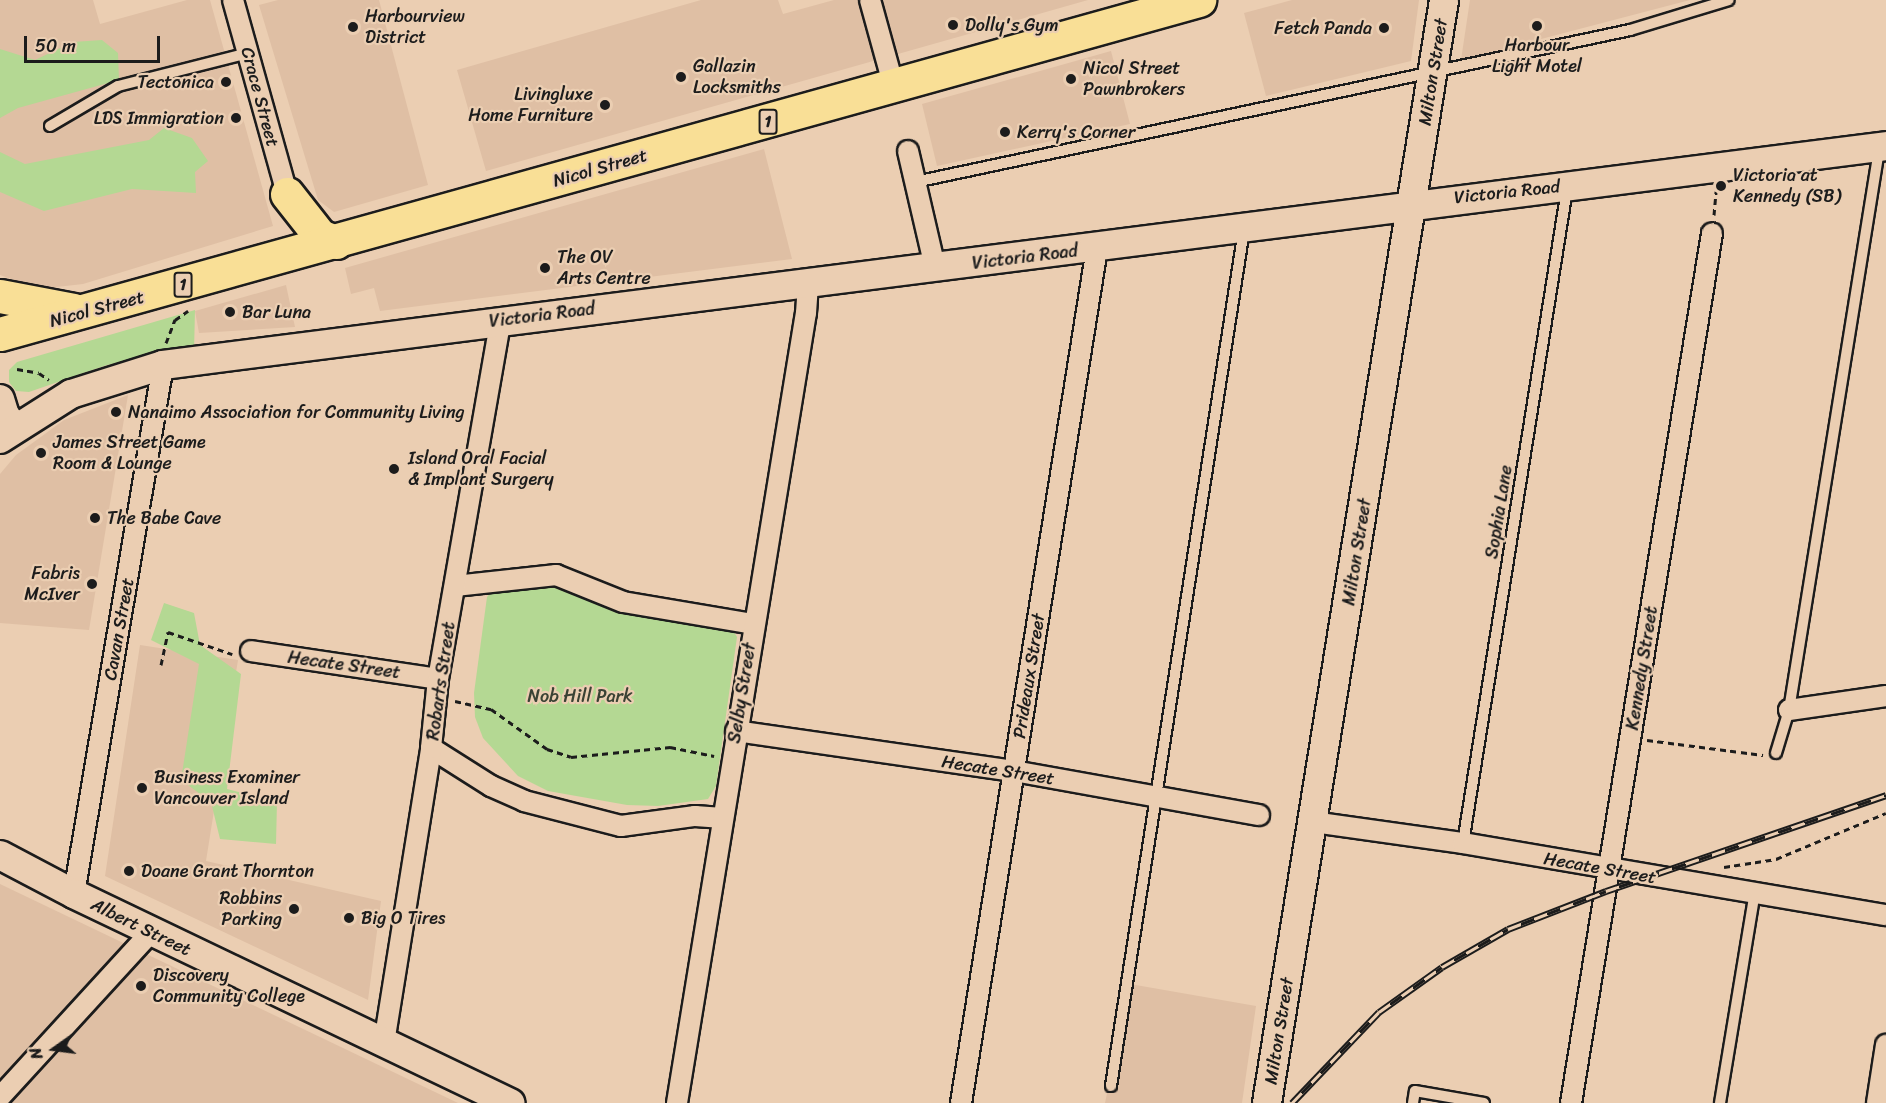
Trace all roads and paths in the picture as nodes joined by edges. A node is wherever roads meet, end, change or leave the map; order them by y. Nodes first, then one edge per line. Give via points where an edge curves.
1 (233, 0) edge
2 (870, 0) edge
3 (1199, 0) edge
4 (1444, 0) edge
5 (1729, 0) edge
6 (248, 53) junction
7 (1433, 70) junction
8 (894, 87) junction
9 (50, 126) dead end
10 (1883, 146) edge
11 (908, 151) dead end
12 (1716, 166) junction
13 (915, 182) junction
14 (1567, 186) junction
15 (287, 194) junction
16 (1413, 203) junction
17 (1244, 229) junction
18 (1712, 233) joint
19 (336, 242) junction
20 (1096, 248) junction
21 (279, 258) junction
22 (935, 267) junction
23 (808, 283) junction
24 (0, 296) edge
25 (188, 311) dead end
26 (87, 313) junction
27 (501, 319) junction
28 (0, 334) edge
29 (163, 358) junction
30 (17, 369) dead end
31 (50, 382) dead end
32 (0, 399) edge
33 (7, 434) edge
34 (455, 586) junction
35 (753, 624) junction
36 (242, 653) joint
37 (161, 665) dead end
38 (438, 679) junction
39 (1886, 696) edge
40 (436, 699) junction
41 (1790, 710) junction
42 (736, 731) junction
43 (1630, 740) junction
44 (431, 748) junction
45 (1776, 753) joint
46 (732, 760) junction
47 (1014, 771) junction
48 (1155, 799) junction
49 (1886, 813) edge
50 (1259, 815) dead end
51 (723, 818) junction
52 (1313, 822) junction
53 (1463, 843) junction
54 (0, 855) edge
55 (1719, 868) dead end
56 (1609, 869) junction
57 (1755, 892) junction
58 (74, 894) junction
59 (1886, 915) edge
60 (151, 932) junction
61 (384, 1043) junction
62 (1886, 1045) edge
63 (1111, 1086) dead end
64 (0, 1097) edge
65 (511, 1103) edge
66 (677, 1103) edge
67 (961, 1103) edge
68 (1267, 1103) edge
69 (1413, 1103) edge
70 (1484, 1103) edge
71 (1571, 1103) edge
72 (1720, 1103) edge
73 (1877, 1103) edge

1 - 6 street, Crace Street
2 - 8 street
3 - 8 highway, Nicol Street / 1
4 - 7 street, Milton Street
5 - 7 lane via 1630,30
6 - 9 lane via 118,86
6 - 15 street, Crace Street
7 - 13 lane
7 - 16 street, Milton Street
8 - 19 highway, Nicol Street / 1
10 - 12 street, Victoria Road
10 - 41 lane
11 - 13 street
12 - 14 street, Victoria Road
12 - 18 path
13 - 22 street
14 - 16 street, Victoria Road
14 - 53 lane, Sophia Lane
15 - 19 highway via 320,236
15 - 21 highway via 288,245
16 - 17 street, Victoria Road
16 - 52 street, Milton Street
17 - 20 street, Victoria Road
17 - 48 lane
18 - 43 street, Kennedy Street
19 - 21 highway, Nicol Street / 1
20 - 22 street, Victoria Road
20 - 47 street, Prideaux Street
21 - 26 highway, Nicol Street / 1
22 - 23 street, Victoria Road
23 - 27 street, Victoria Road
23 - 35 street, Selby Street
24 - 26 highway
25 - 29 path via 175,320
26 - 28 highway, Nicol Street / 1
27 - 29 street, Victoria Road
27 - 34 street, Robarts Street
29 - 33 street, Victoria Road via 71,393
29 - 58 street, Cavan Street
30 - 31 path via 39,373
32 - 33 street
34 - 35 street via 556,575 623,602
34 - 38 street, Robarts Street
35 - 42 street, Selby Street
36 - 37 path via 168,632
36 - 38 street, Hecate Street
38 - 40 street, Robarts Street
39 - 41 street
40 - 44 street, Robarts Street
40 - 46 path via 491,709 547,749 571,757 670,747
41 - 45 lane
42 - 46 street, Selby Street
42 - 47 street, Hecate Street
43 - 45 path via 1659,740 1760,755
43 - 56 street, Kennedy Street
44 - 51 street via 491,786 524,801 621,826 695,816
44 - 61 street, Robarts Street
46 - 51 street, Selby Street
47 - 48 street, Hecate Street
47 - 67 street, Prideaux Street
48 - 50 street, Hecate Street
48 - 63 lane
49 - 55 path via 1776,859
51 - 66 street, Selby Street
52 - 53 street, Hecate Street
52 - 68 street, Milton Street
53 - 56 street, Hecate Street
54 - 58 street, Albert Street
56 - 57 street, Hecate Street
56 - 71 street, Kennedy Street
57 - 59 street, Hecate Street
57 - 72 lane
58 - 60 street, Albert Street
60 - 61 street, Albert Street
60 - 64 street
61 - 65 street, Albert Street
62 - 73 street
69 - 70 lane via 1415,1091

